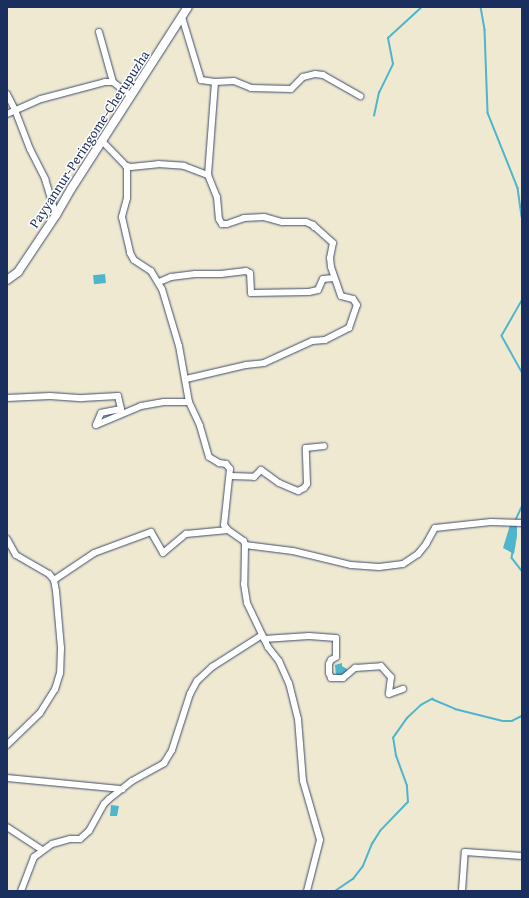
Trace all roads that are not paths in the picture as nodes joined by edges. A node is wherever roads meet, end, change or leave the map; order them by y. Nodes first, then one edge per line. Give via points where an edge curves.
1 (188, 7) edge
2 (182, 17) junction
3 (99, 32) dead end
4 (113, 82) junction
5 (215, 82) junction
6 (7, 94) edge
7 (131, 96) junction
8 (360, 96) dead end
9 (15, 110) junction
10 (7, 114) edge
11 (102, 142) junction
12 (127, 166) junction
13 (208, 175) junction
14 (56, 215) junction
15 (313, 225) junction
16 (317, 232) dead end
17 (334, 278) junction
18 (7, 280) edge
19 (159, 282) junction
20 (186, 379) junction
21 (7, 398) edge
22 (189, 402) junction
23 (324, 446) dead end
24 (230, 476) junction
25 (522, 524) edge
26 (228, 530) junction
27 (7, 539) edge
28 (245, 545) junction
29 (54, 580) junction
30 (263, 637) junction
31 (403, 689) dead end
32 (7, 745) edge
33 (7, 778) edge
34 (122, 789) junction
35 (7, 827) edge
36 (42, 850) junction
37 (522, 856) edge
38 (21, 891) edge
39 (307, 891) edge
40 (462, 891) edge

1 - 2 main road, Payyannur-Peringome-Cherupuzha
2 - 5 street via 201,80
2 - 7 main road, Payyannur-Peringome-Cherupuzha
3 - 4 street
4 - 7 street
4 - 9 street via 61,93
5 - 8 street via 234,81 251,88 291,89 303,77 315,74 323,75
5 - 13 street
6 - 9 street
7 - 11 main road, Payyannur-Peringome-Cherupuzha
9 - 10 street
9 - 14 street via 45,179
11 - 12 street
11 - 14 main road, Payyannur-Peringome-Cherupuzha
12 - 13 street via 184,166
12 - 19 street via 127,198 122,217 130,253 134,260 151,271
13 - 15 street via 217,197 219,219 222,224 244,218 264,217 282,222 306,222
14 - 18 main road, Payyannur-Peringome-Cherupuzha via 18,272
15 - 16 street
15 - 17 street via 333,243 330,258
17 - 19 street via 323,279 318,290 302,292 251,292 250,273 246,271 171,277
17 - 20 street via 341,296 354,299 357,305 349,328 264,363
19 - 20 street via 179,346
20 - 22 street
21 - 22 street via 118,396 121,409 101,413 96,425 141,406 164,402
22 - 24 street via 200,426 209,457 226,464 230,469
23 - 24 street via 306,448 307,484 298,490 279,483 261,470 254,477
24 - 26 street via 224,514 224,525
25 - 28 street via 491,522 435,528 418,554 403,564 379,568 351,565 293,551
26 - 28 street via 244,541
26 - 29 street via 186,534 163,553 151,532 94,553
27 - 29 street via 16,555 49,574
28 - 30 street via 244,584 247,603
29 - 32 street via 61,648 60,673 55,689 40,713
30 - 31 street via 336,638 336,657 329,664 331,678 343,678 355,668 381,666 391,677 389,694
30 - 34 street via 212,667 197,681 190,694 172,750 164,763
30 - 39 street via 279,661 289,683 298,719 303,781 320,840
33 - 34 street
34 - 36 street via 104,804 89,831 80,839 58,842
35 - 36 street
36 - 38 street via 34,857
37 - 40 street via 465,852

